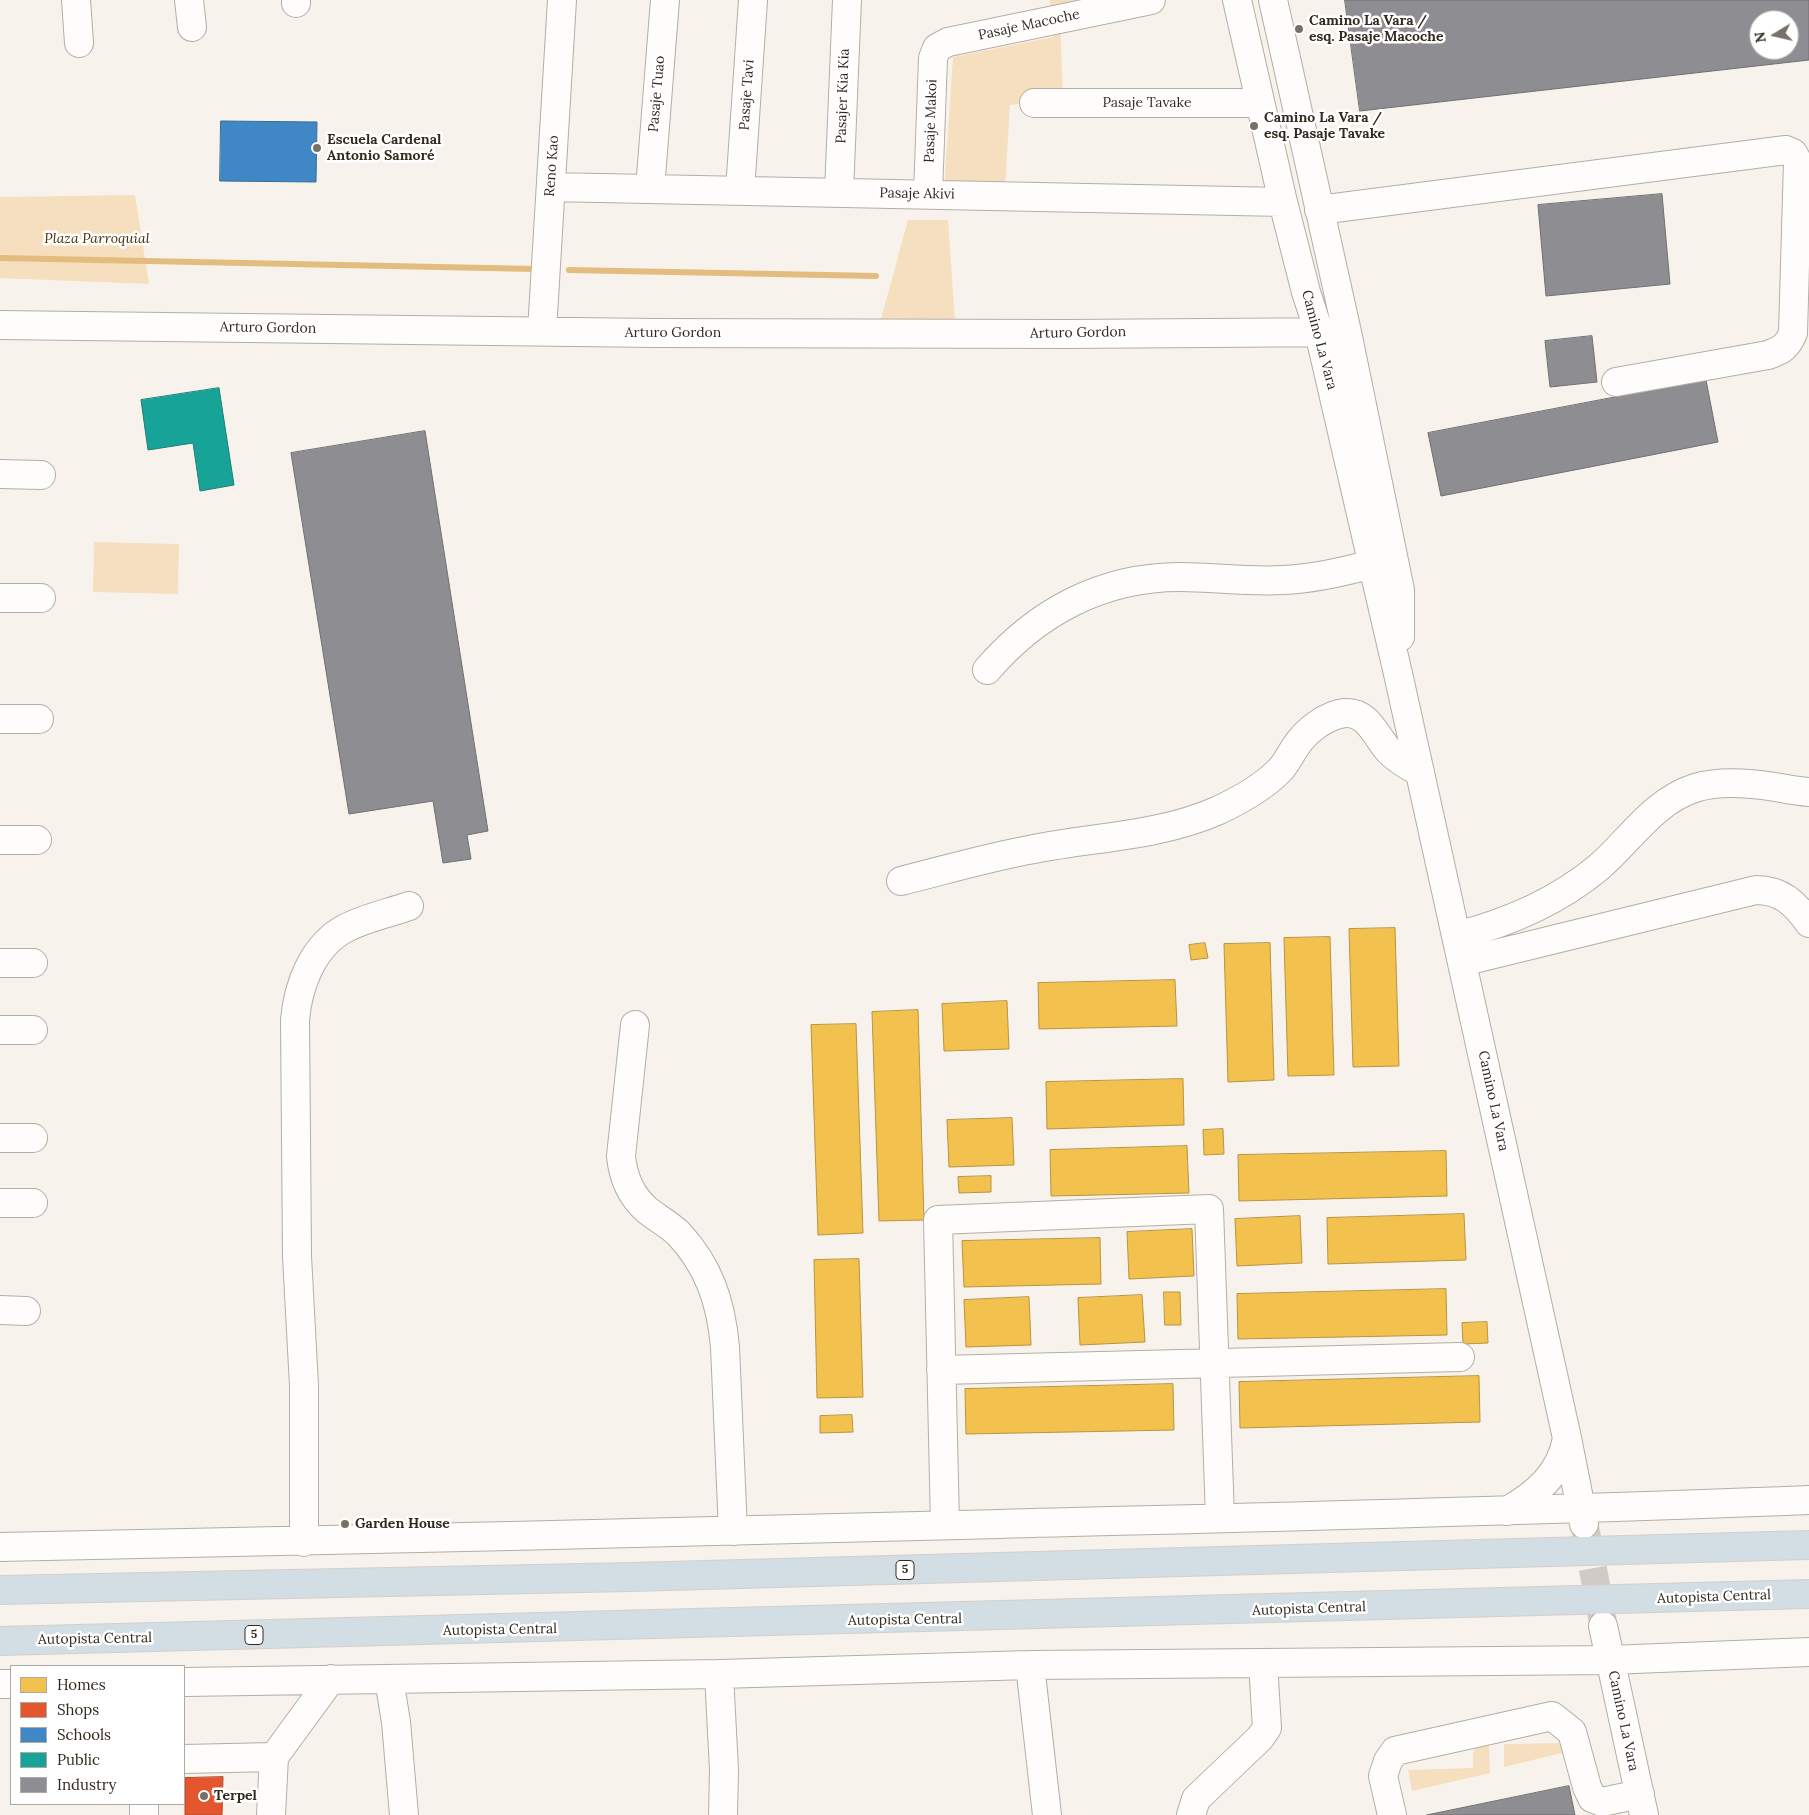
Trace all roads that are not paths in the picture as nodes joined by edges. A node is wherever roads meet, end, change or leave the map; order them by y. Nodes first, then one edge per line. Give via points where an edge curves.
1 (76, 0) edge
2 (562, 0) edge
3 (665, 0) edge
4 (753, 0) edge
5 (847, 0) edge
6 (1151, 0) edge
7 (1273, 0) edge
8 (1242, 1) edge
9 (79, 43) dead end
10 (937, 48) joint
11 (1034, 103) dead end
12 (1260, 103) junction
13 (551, 186) junction
14 (650, 189) junction
15 (740, 191) junction
16 (839, 192) junction
17 (928, 194) junction
18 (1282, 202) junction
19 (1319, 210) junction
20 (0, 325) edge
21 (542, 331) junction
22 (1319, 332) junction
23 (1347, 332) junction
24 (1616, 382) dead end
25 (0, 474) edge
26 (41, 475) dead end
27 (1372, 564) junction
28 (0, 598) edge
29 (41, 598) dead end
30 (987, 670) dead end
31 (1399, 678) junction
32 (0, 719) edge
33 (39, 719) dead end
34 (1420, 772) junction
35 (1809, 792) edge
36 (0, 840) edge
37 (37, 840) dead end
38 (901, 881) dead end
39 (409, 906) dead end
40 (1809, 923) edge
41 (1459, 949) junction
42 (0, 962) edge
43 (33, 963) dead end
44 (635, 1026) dead end
45 (0, 1030) edge
46 (33, 1030) dead end
47 (0, 1138) edge
48 (33, 1138) dead end
49 (0, 1203) edge
50 (33, 1203) dead end
51 (1460, 1357) dead end
52 (1214, 1364) junction
53 (941, 1370) junction
54 (1567, 1438) junction
55 (1809, 1500) edge
56 (1507, 1511) junction
57 (1583, 1517) junction
58 (1220, 1518) junction
59 (945, 1525) junction
60 (733, 1531) junction
61 (304, 1542) junction
62 (1809, 1545) edge
63 (0, 1547) edge
64 (0, 1590) edge
65 (1809, 1594) edge
66 (1603, 1626) tunnel mouth
67 (0, 1641) edge
68 (1809, 1652) edge
69 (1610, 1660) junction
70 (1263, 1663) junction
71 (1030, 1665) junction
72 (719, 1674) junction
73 (331, 1679) junction
74 (389, 1679) junction
75 (185, 1682) edge
76 (274, 1757) junction
77 (185, 1759) edge
78 (1642, 1805) edge
79 (271, 1815) edge
80 (404, 1815) edge
81 (723, 1815) edge
82 (1047, 1815) edge
83 (1191, 1815) edge
84 (1392, 1815) edge

1 - 9 street
2 - 13 street, Reno Kao
3 - 14 street, Pasaje Tuao
4 - 15 street, Pasaje Tavi
5 - 16 street, Pasajer Kia Kia
6 - 10 street, Pasaje Macoche via 948,42
7 - 19 street, Camino La Vara
8 - 12 street, Camino La Vara
10 - 17 street, Pasaje Makoi via 933,58
11 - 12 street, Pasaje Tavake
12 - 18 street, Camino La Vara
13 - 14 street, Pasaje Akivi
13 - 21 street, Reno Kao
14 - 15 street, Pasaje Akivi
15 - 16 street, Pasaje Akivi
16 - 17 street, Pasaje Akivi
17 - 18 street, Pasaje Akivi
18 - 22 street, Camino La Vara
19 - 23 street, Camino La Vara
19 - 24 street via 1786,150 1793,152 1798,162 1794,333 1788,344 1768,356
20 - 21 street, Arturo Gordon
21 - 22 street, Arturo Gordon
22 - 23 street, Arturo Gordon
22 - 27 street, Camino La Vara
23 - 31 street, Camino La Vara via 1400,590
25 - 26 street
27 - 30 street via 1320,576 1282,580 1178,577 1110,586 1071,602 1035,624
27 - 31 street, Camino La Vara
28 - 29 street
31 - 34 street, Camino La Vara
32 - 33 street
34 - 38 street via 1398,760 1366,721 1346,713 1313,728 1296,746 1281,770 1269,780 1238,800 1200,818 1149,831 1032,849
34 - 41 street, Camino La Vara
35 - 41 street via 1726,784 1683,792 1661,806 1599,866 1560,895
36 - 37 street
39 - 61 street via 346,928 331,939 309,968 296,1002 297,1256 304,1386
40 - 41 street via 1785,896 1756,890
41 - 54 street, Camino La Vara
42 - 43 street
44 - 60 street via 622,1168 638,1200 676,1232 695,1254 718,1302 725,1347
45 - 46 street
47 - 48 street
49 - 50 street
51 - 52 street
52 - 53 street
52 - 53 street via 1209,1209 938,1220
52 - 58 street
53 - 59 street
54 - 56 street via 1562,1458 1552,1477 1534,1494
54 - 57 street, Camino La Vara
55 - 57 street
56 - 57 street
56 - 58 street
58 - 59 street
59 - 60 street
60 - 61 street
61 - 63 street
62 - 64 highway, 5 via 631,1578
65 - 67 highway, Autopista Central / 5 via 1292,1610
66 - 69 street, Camino La Vara
68 - 69 street
69 - 70 street
69 - 78 street, Camino La Vara
70 - 71 street
70 - 83 street via 1267,1728 1196,1799
71 - 72 street
71 - 82 street
72 - 74 street
72 - 81 street
73 - 74 street
73 - 75 street
73 - 76 street
74 - 80 street
76 - 77 street
76 - 79 street
78 - 84 street via 1602,1802 1592,1798 1572,1732 1552,1716 1396,1752 1388,1761 1383,1776

